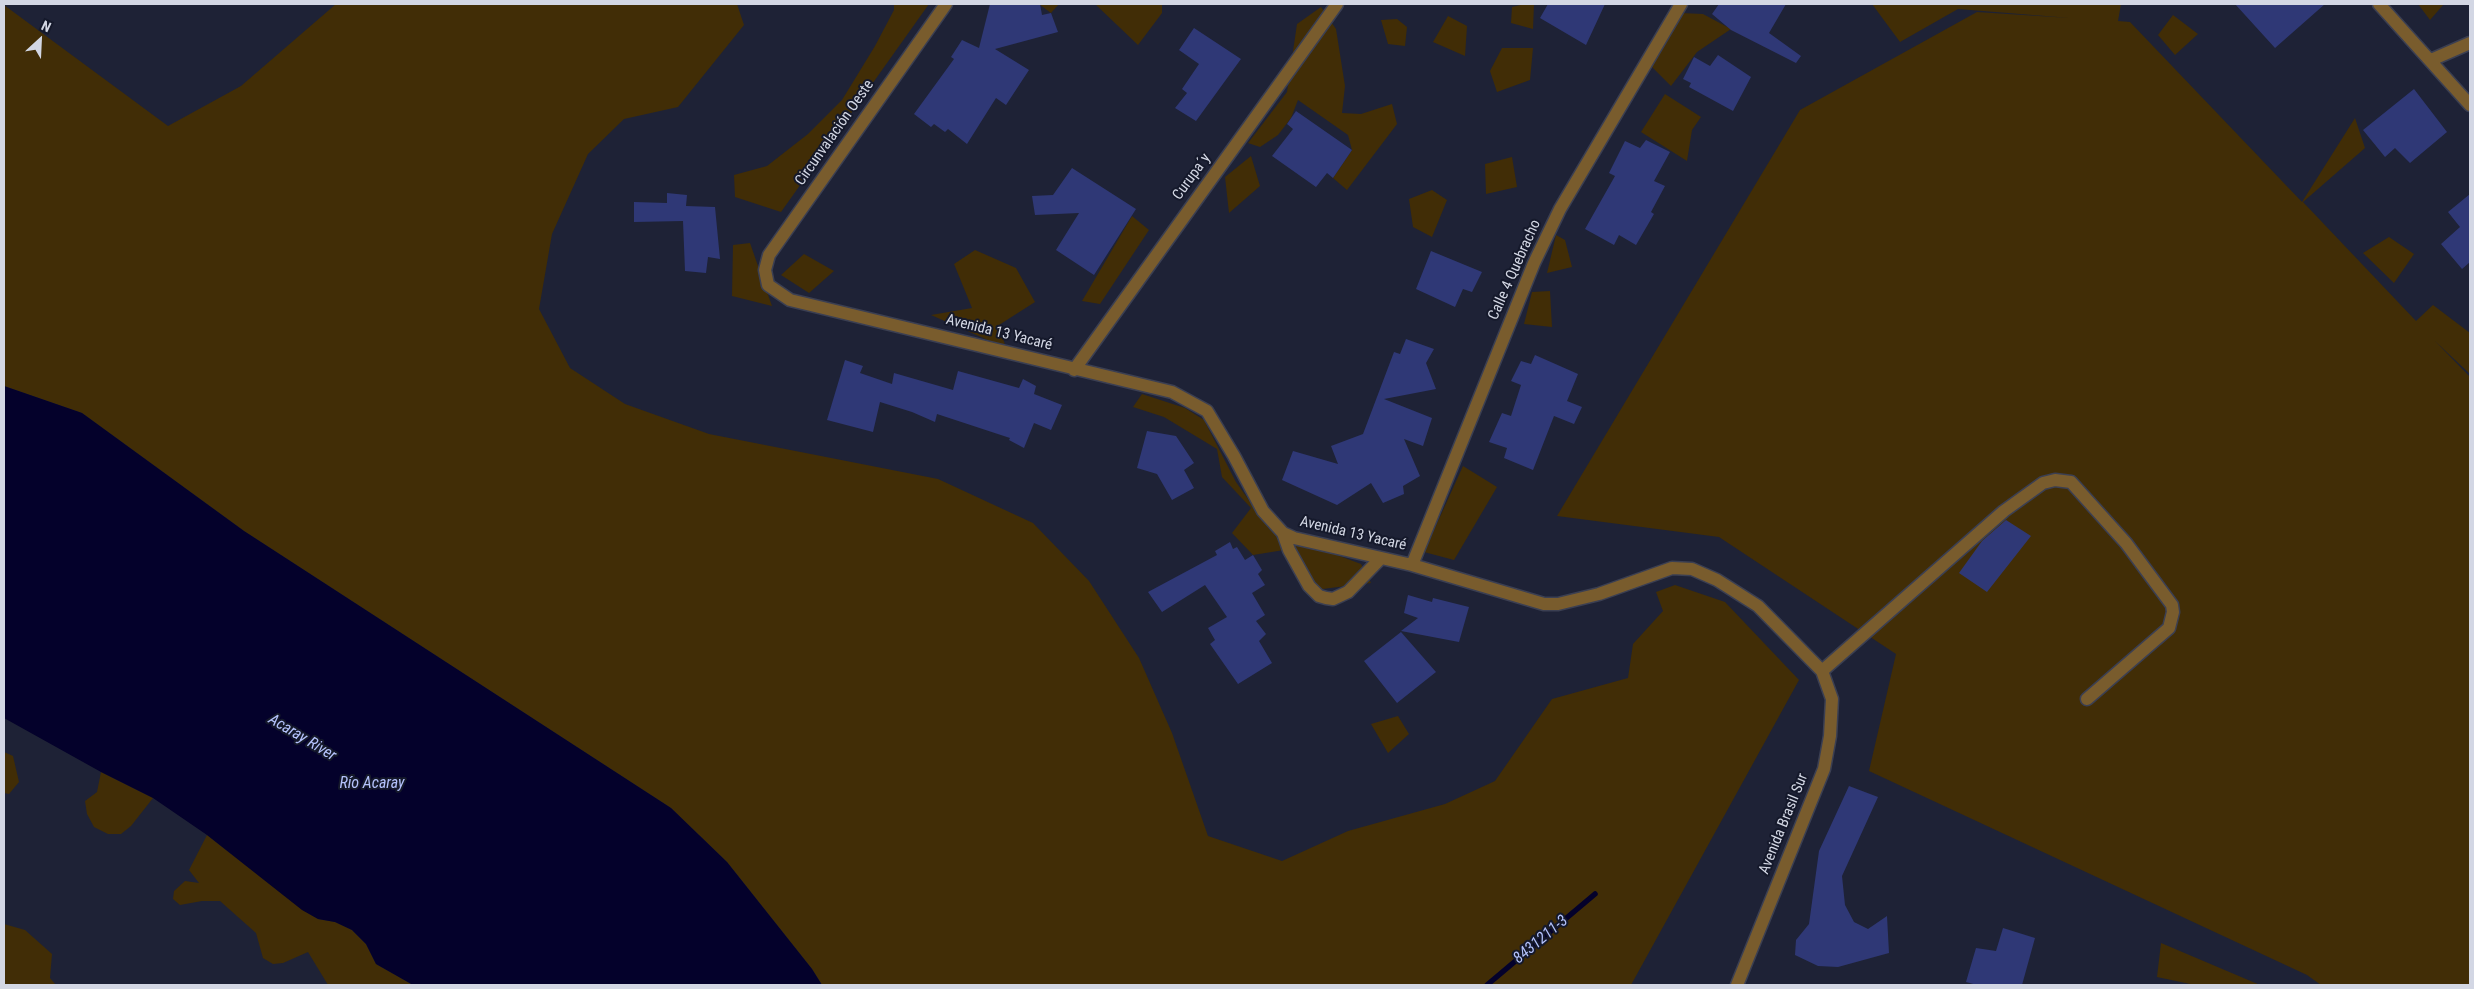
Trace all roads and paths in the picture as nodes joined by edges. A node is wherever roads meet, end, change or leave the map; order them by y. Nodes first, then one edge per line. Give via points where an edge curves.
1 (946, 4) edge
2 (1337, 4) edge
3 (1681, 4) edge
4 (2379, 4) edge
5 (2470, 43) edge
6 (2431, 60) junction
7 (2470, 105) edge
8 (768, 285) joint
9 (1074, 370) junction
10 (1283, 533) junction
11 (1381, 558) junction
12 (1412, 565) junction
13 (1822, 671) junction
14 (2087, 699) dead end
15 (1736, 985) edge

1 - 8 street, Circunvalación Oeste via 770,255 765,270
2 - 9 street, Curupa´y
3 - 12 street, Calle 4 Quebracho via 1560,209 1534,263
4 - 6 street
5 - 6 street
6 - 7 street
8 - 9 street, Avenida 13 Yacaré via 790,300
9 - 10 street, Avenida 13 Yacaré via 1172,392 1207,411 1263,511
10 - 11 street, Avenida 13 Yacaré
10 - 11 street via 1288,550 1318,596 1333,599 1348,592
11 - 12 street, Avenida 13 Yacaré
12 - 13 street, Avenida 13 Yacaré via 1544,604 1558,604 1599,594 1672,568 1692,569 1717,580 1758,606
13 - 14 street via 2004,511 2043,483 2055,480 2070,482 2126,543 2172,605 2169,628
13 - 15 street, Avenida Brasil Sur via 1832,699 1824,769

